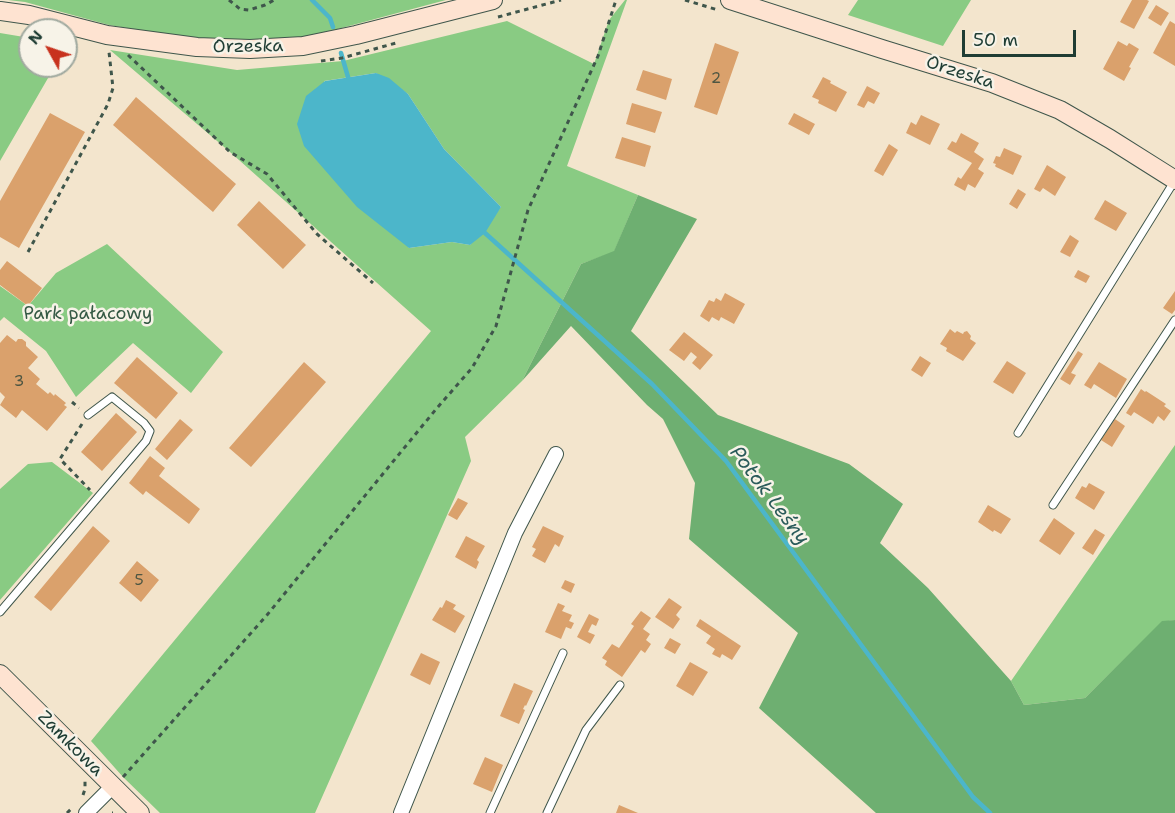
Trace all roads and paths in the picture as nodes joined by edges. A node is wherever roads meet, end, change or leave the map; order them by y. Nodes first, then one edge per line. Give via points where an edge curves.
1 (229, 0) edge
2 (273, 0) edge
3 (493, 0) edge
4 (616, 0) edge
5 (685, 0) edge
6 (725, 5) edge
7 (0, 11) edge
8 (107, 35) junction
9 (1175, 180) edge
10 (28, 252) dead end
11 (373, 283) dead end
12 (1175, 320) edge
13 (72, 402) dead end
14 (88, 415) junction
15 (1018, 433) dead end
16 (556, 454) dead end
17 (97, 497) junction
18 (1053, 505) dead end
19 (0, 612) edge
20 (562, 653) dead end
21 (0, 674) edge
22 (620, 686) dead end
23 (81, 775) dead end
24 (113, 786) junction
25 (83, 796) dead end
26 (80, 809) edge
27 (67, 813) edge
28 (140, 813) edge
29 (401, 813) edge
30 (490, 813) edge
31 (548, 813) edge

1 - 2 path via 240,9 249,10
3 - 8 street, Orzeska via 303,46 197,47
4 - 24 path via 598,56 528,210 496,326 472,368 267,615
5 - 6 path
6 - 9 street, Orzeska via 882,49 1031,98 1060,110
7 - 8 street, Orzeska
8 - 10 path via 113,88 108,104
8 - 11 path via 230,152 267,174 317,234
9 - 15 lane
12 - 18 lane
13 - 14 path
14 - 17 path via 60,459
14 - 17 lane via 112,397 150,430 146,441
16 - 29 street via 515,533
17 - 19 lane
20 - 30 lane
21 - 24 street, Zamkowa
22 - 31 lane via 586,730
23 - 25 path via 86,789
24 - 26 street
24 - 28 street, Zamkowa
26 - 27 path

